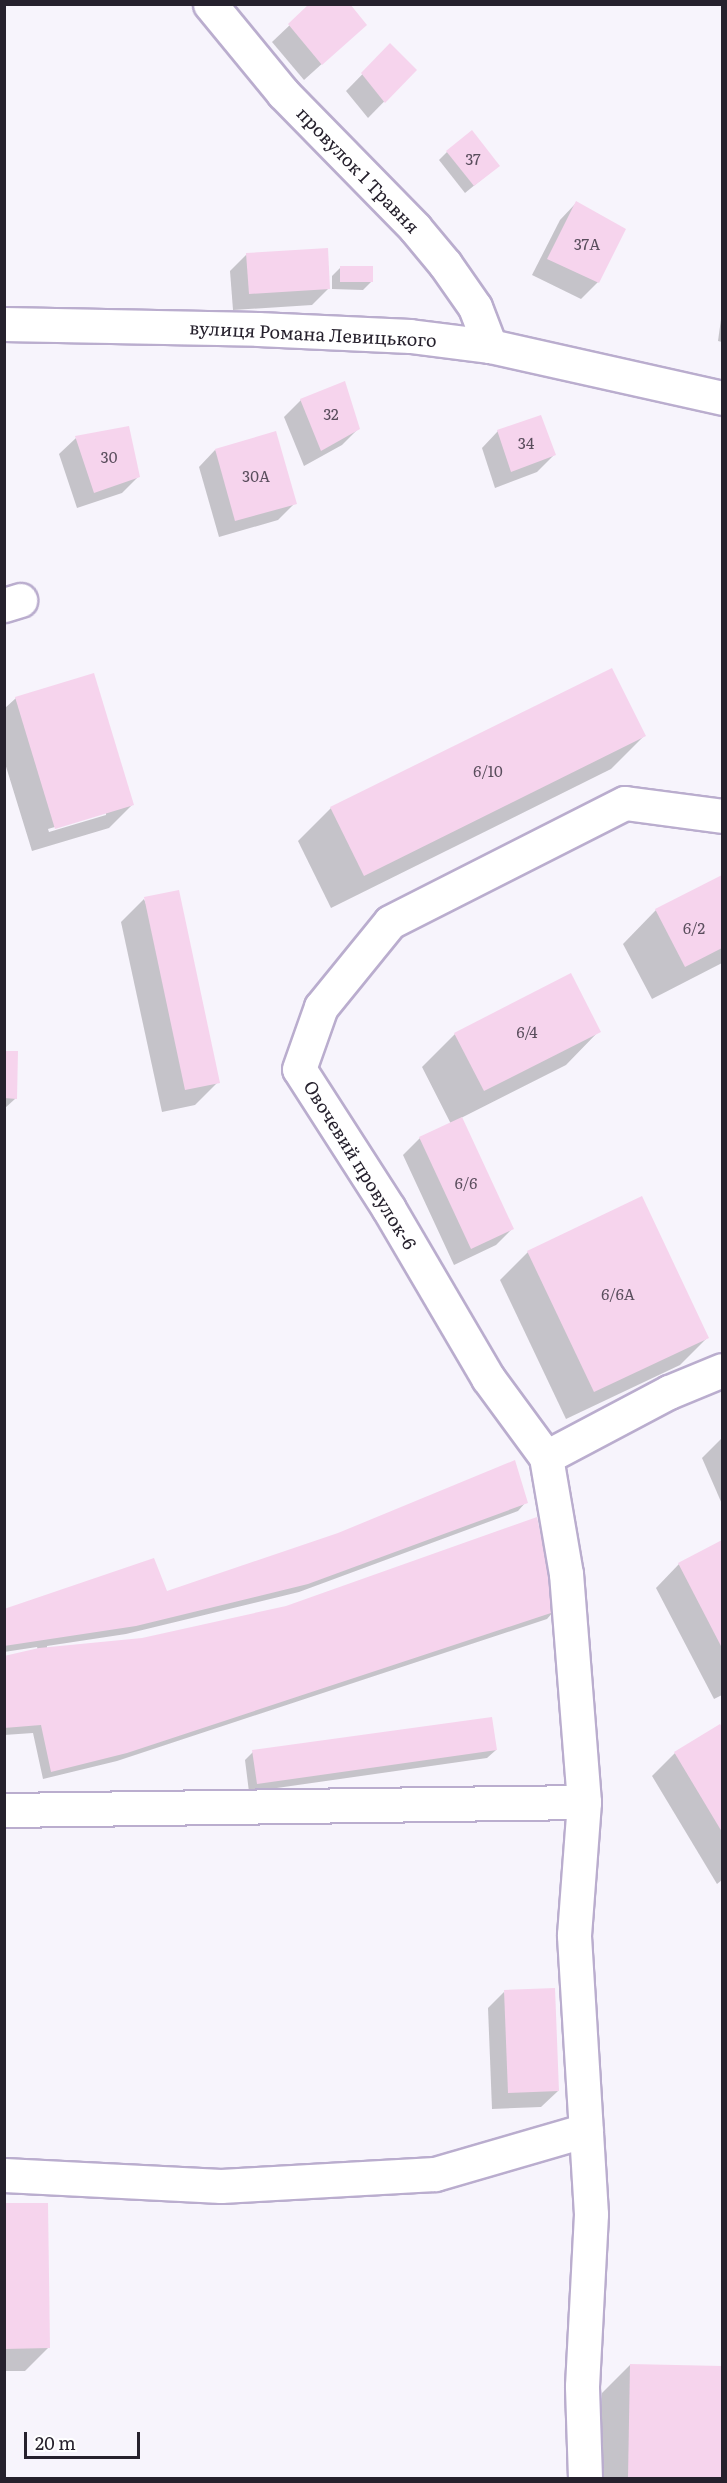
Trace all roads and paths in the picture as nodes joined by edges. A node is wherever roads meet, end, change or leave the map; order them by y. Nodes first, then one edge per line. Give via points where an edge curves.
1 (210, 4) edge
2 (4, 324) edge
3 (490, 346) junction
4 (723, 398) edge
5 (723, 816) edge
6 (723, 1370) edge
7 (546, 1457) junction
8 (584, 1802) junction
9 (4, 1810) edge
10 (586, 2130) junction
11 (4, 2175) edge
12 (585, 2478) edge

1 - 3 street, провулок 1 Травня via 283,93 445,264 474,307
2 - 3 street, вулиця Романа Левицького via 371,333
3 - 4 street, вулиця Романа Левицького
5 - 7 street, Овочевий провулок-6 via 625,802 390,922 321,1007 299,1069 389,1209 488,1378
6 - 7 street via 669,1392
7 - 8 street via 566,1574
8 - 9 street
8 - 10 street via 574,1935
10 - 11 street via 435,2174 221,2186
10 - 12 street via 591,2214 582,2386

